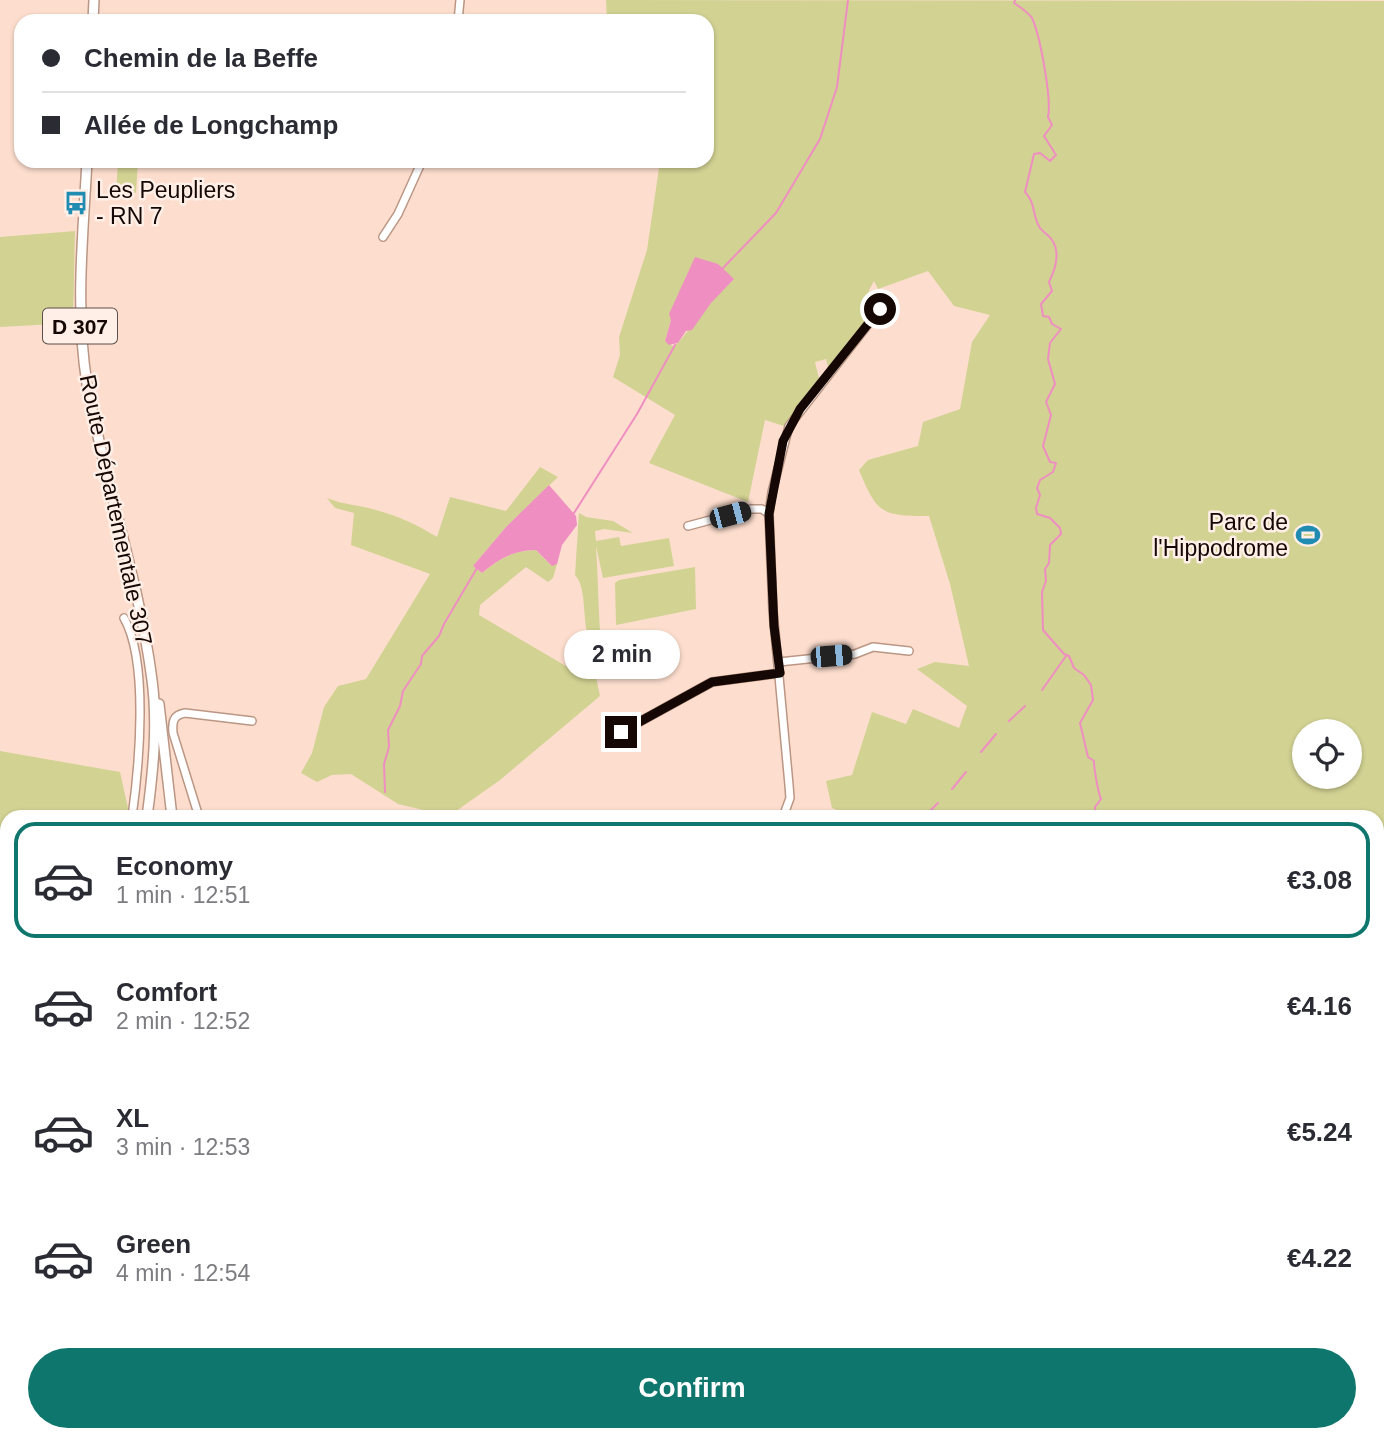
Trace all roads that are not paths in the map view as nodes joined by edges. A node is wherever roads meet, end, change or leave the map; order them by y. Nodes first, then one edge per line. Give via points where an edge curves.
1 (87, 168) edge
2 (419, 168) edge
3 (383, 237) dead end
4 (880, 309) dead end
5 (769, 514) junction
6 (688, 526) dead end
7 (124, 618) dead end
8 (142, 624) junction
9 (909, 651) dead end
10 (779, 662) junction
11 (780, 673) junction
12 (252, 721) dead end
13 (621, 732) dead end
14 (133, 810) edge
15 (147, 810) edge
16 (171, 810) edge
17 (197, 810) edge
18 (786, 810) edge

1 - 8 main road, Route Départementale 307 / D 307 via 82,346 100,453
2 - 3 street
4 - 5 street via 789,426
5 - 6 street via 751,509
5 - 10 street
7 - 14 street via 138,687 139,756
8 - 15 main road, Route Départementale 307 / D 307 via 154,711
8 - 16 main road via 155,676
9 - 10 street via 873,647 855,654
10 - 11 street
11 - 13 street via 712,682
11 - 18 street via 790,798
12 - 17 street via 185,713 174,719 173,733

